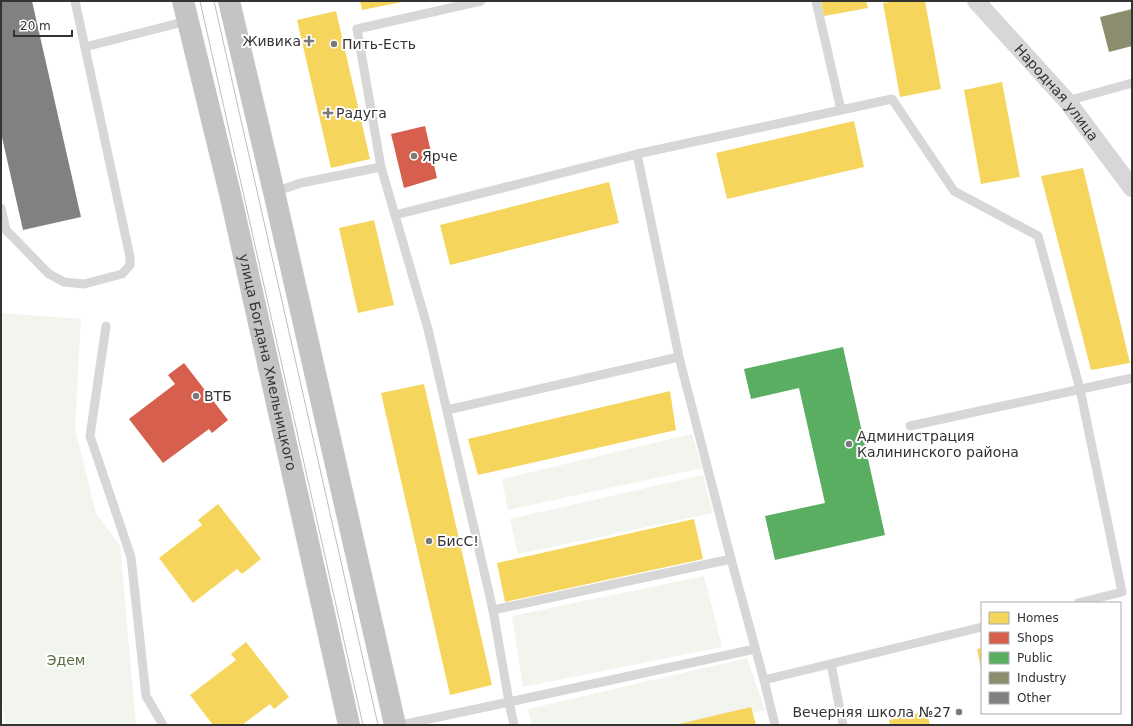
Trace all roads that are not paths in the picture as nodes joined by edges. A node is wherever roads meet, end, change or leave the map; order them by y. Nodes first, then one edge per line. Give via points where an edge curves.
1 (75, 1) edge
2 (229, 1) edge
3 (482, 1) edge
4 (816, 1) edge
5 (976, 1) edge
6 (185, 11) edge
7 (84, 47) junction
8 (1132, 83) edge
9 (1067, 101) junction
10 (842, 110) junction
11 (637, 154) junction
12 (381, 167) junction
13 (1132, 188) edge
14 (274, 192) junction
15 (1, 208) edge
16 (395, 215) junction
17 (106, 326) dead end
18 (679, 357) junction
19 (1132, 378) edge
20 (1080, 389) junction
21 (447, 410) junction
22 (910, 426) dead end
23 (731, 559) junction
24 (1082, 602) edge
25 (494, 610) junction
26 (981, 627) edge
27 (755, 649) junction
28 (830, 664) junction
29 (764, 680) junction
30 (509, 702) junction
31 (163, 725) edge
32 (349, 725) edge
33 (395, 725) edge
34 (401, 725) edge
35 (514, 725) edge
36 (775, 725) edge
37 (843, 725) edge

1 - 7 lane
2 - 14 highway
3 - 12 lane via 357,29
4 - 10 lane
5 - 9 street, Народная улица
6 - 7 lane
6 - 32 highway, улица Богдана Хмельницкого via 231,198
7 - 15 lane via 130,265 122,274 84,284 64,282 49,274 6,230
8 - 9 lane
9 - 13 street, Народная улица
10 - 11 lane
10 - 20 lane via 892,99 954,191 1038,236
11 - 16 lane
11 - 18 lane
12 - 14 lane via 302,183
12 - 16 lane
14 - 33 highway
16 - 21 lane via 428,329
17 - 31 lane via 90,436 131,557 146,696
18 - 21 lane
18 - 23 lane
19 - 20 lane
20 - 22 lane
20 - 24 lane via 1122,592
21 - 25 lane
23 - 25 lane
23 - 27 lane
25 - 30 lane
26 - 28 lane
27 - 29 lane
27 - 30 lane
28 - 29 lane
28 - 37 lane
29 - 36 lane
30 - 34 lane
30 - 35 lane

